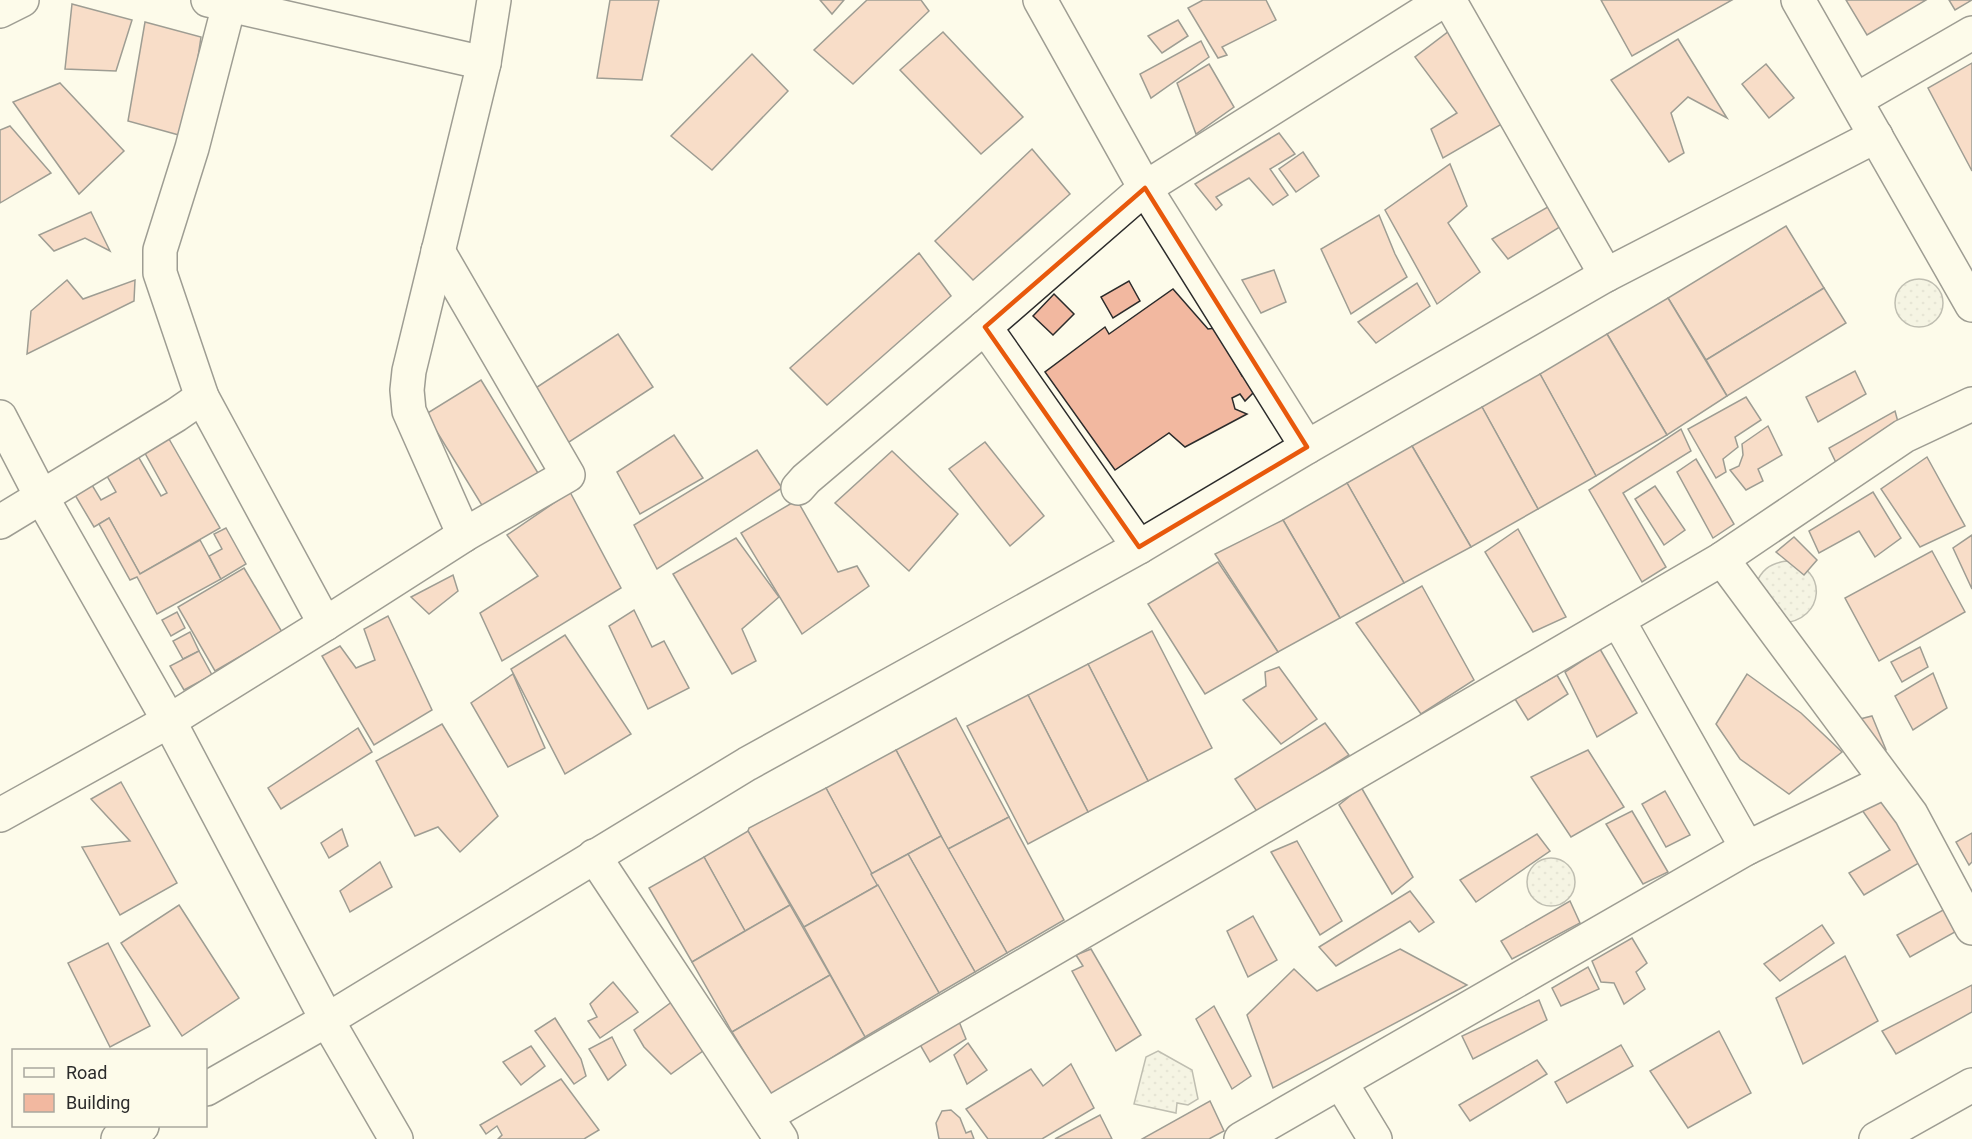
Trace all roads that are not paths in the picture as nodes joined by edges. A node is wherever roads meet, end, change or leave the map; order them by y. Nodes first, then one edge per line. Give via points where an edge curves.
1 (22, 0) edge
2 (494, 0) edge
3 (1040, 0) edge
4 (1444, 0) edge
5 (1449, 0) edge
6 (1798, 0) edge
7 (218, 2) edge
8 (0, 11) edge
9 (1972, 33) edge
10 (484, 63) junction
11 (1856, 100) junction
12 (1876, 136) junction
13 (1145, 188) junction
14 (438, 251) junction
15 (1606, 275) junction
16 (1969, 292) edge
17 (985, 327) junction
18 (202, 397) junction
19 (1972, 404) edge
20 (0, 417) edge
21 (1307, 447) junction
22 (798, 488) dead end
23 (41, 496) junction
24 (0, 522) edge
25 (464, 535) junction
26 (1139, 547) junction
27 (1722, 558) junction
28 (1618, 620) junction
29 (325, 624) junction
30 (169, 721) junction
31 (1886, 781) junction
32 (0, 815) edge
33 (1747, 848) junction
34 (594, 856) junction
35 (1972, 928) edge
36 (327, 1020) junction
37 (1341, 1083) junction
38 (1972, 1085) edge
39 (207, 1088) edge
40 (139, 1127) edge
41 (773, 1128) edge
42 (118, 1139) edge
43 (396, 1139) edge
44 (1241, 1139) edge
45 (1375, 1139) edge
46 (1876, 1139) edge

1 - 8 street
2 - 10 street
3 - 13 street
4 - 13 street
5 - 15 street
6 - 11 street
7 - 10 street
7 - 18 street via 192,148 160,250 160,273
9 - 11 street
10 - 14 street
11 - 12 street
12 - 15 street
12 - 16 street
13 - 17 street
13 - 21 street
14 - 25 street via 407,390 409,411
14 - 25 street via 568,475
15 - 21 street
17 - 22 street
17 - 26 street
18 - 23 street
18 - 29 street
19 - 27 street via 1904,435
20 - 23 street
21 - 26 street
23 - 24 street
23 - 30 street
25 - 29 street
26 - 34 street via 747,764
27 - 28 street
27 - 31 street
28 - 33 street
28 - 41 street
29 - 30 street
30 - 32 street
30 - 36 street
31 - 33 street
31 - 35 street via 1911,814
33 - 37 street
34 - 36 street
34 - 41 street
36 - 39 street
36 - 43 street
37 - 44 street
37 - 45 street
38 - 46 street
40 - 42 street

